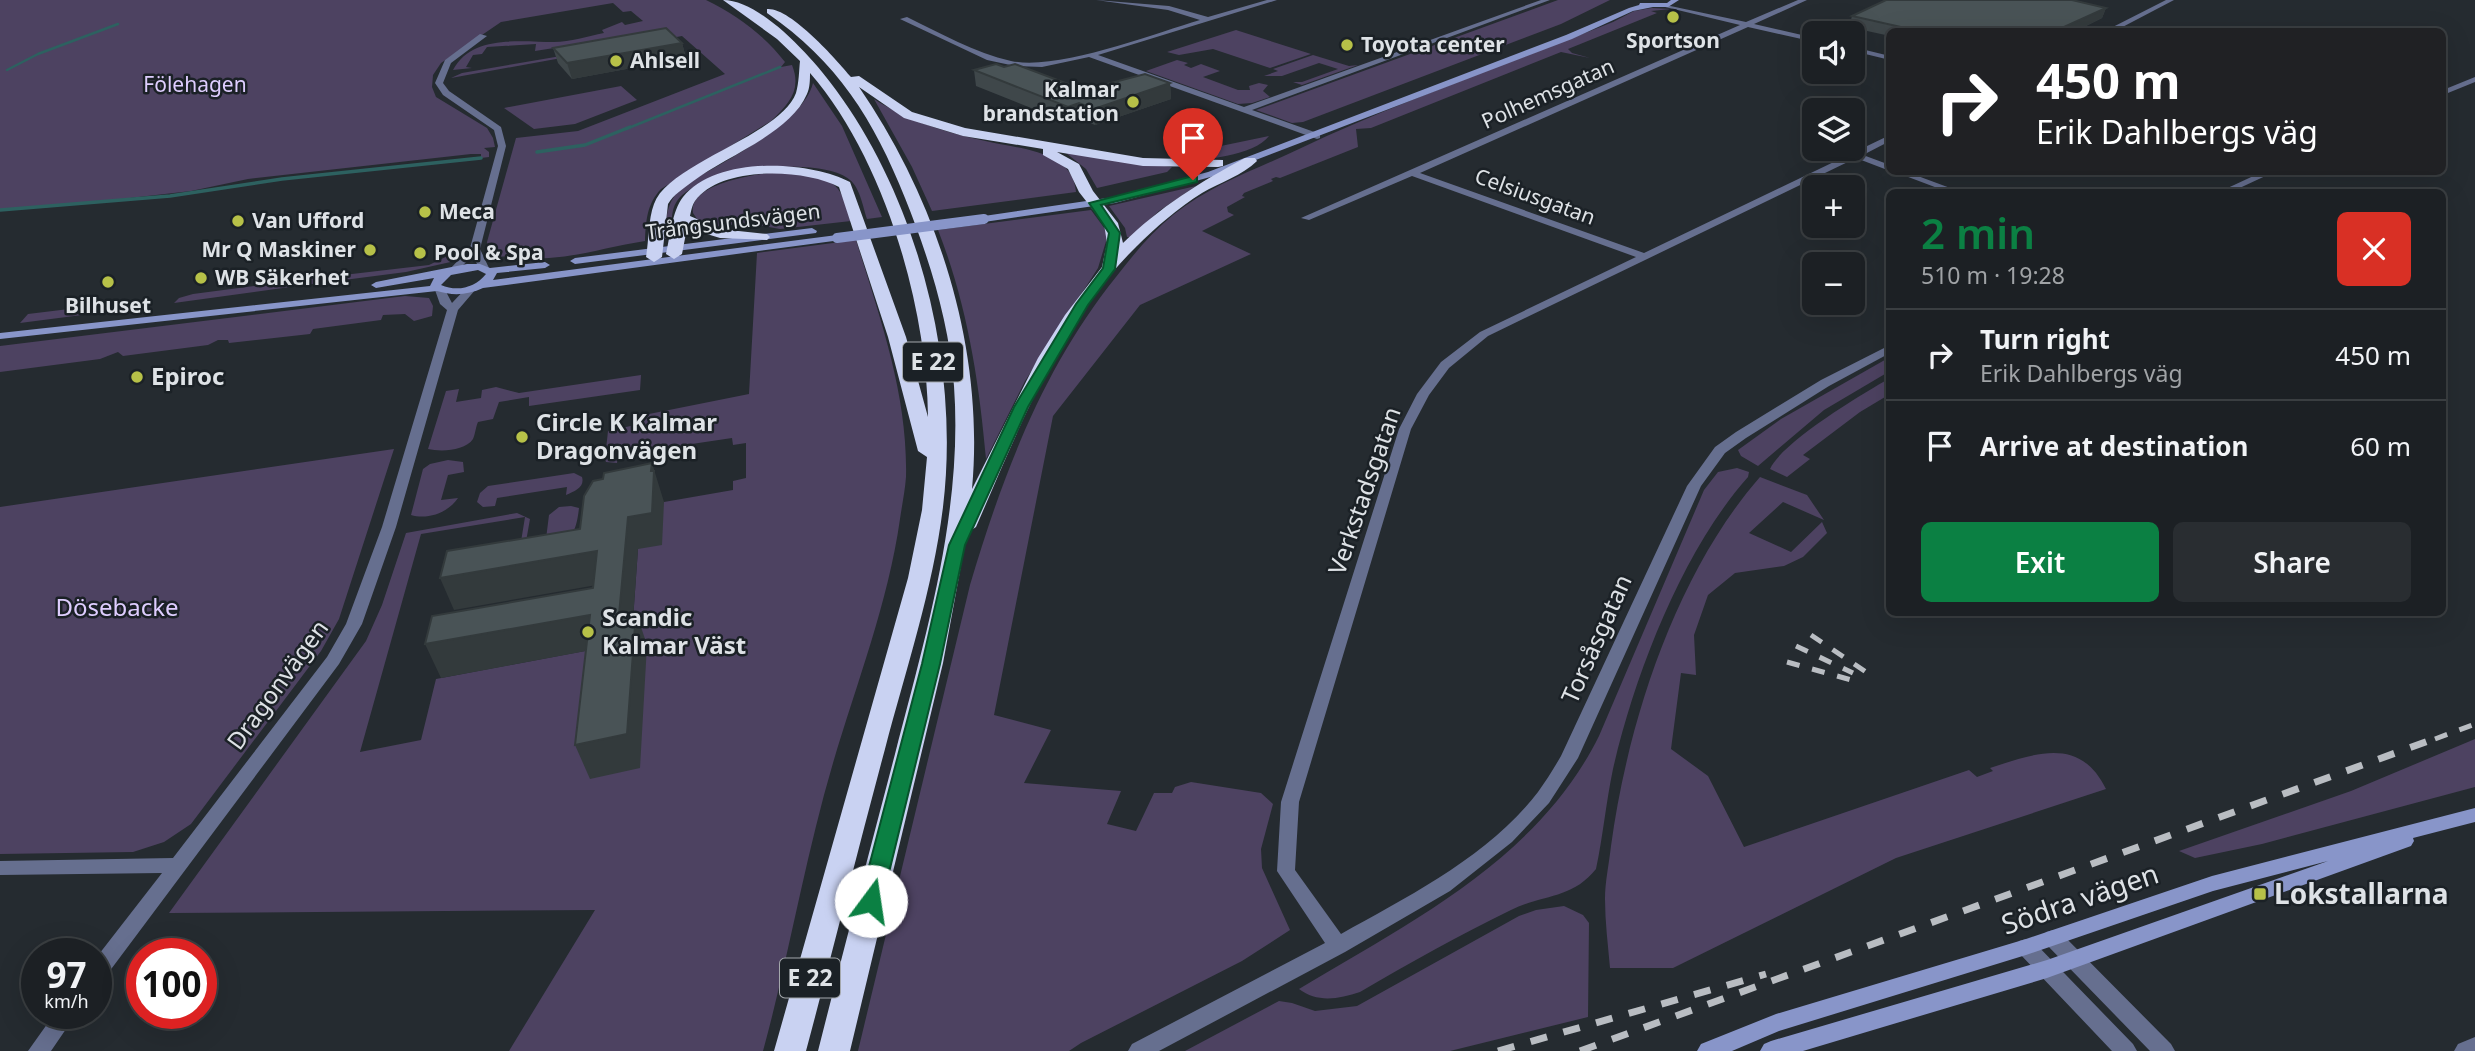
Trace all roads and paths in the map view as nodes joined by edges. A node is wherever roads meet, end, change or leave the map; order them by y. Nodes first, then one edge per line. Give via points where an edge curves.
1 (728, 0) edge
2 (1100, 0) edge
3 (1274, 0) edge
4 (1523, 0) edge
5 (1546, 0) edge
6 (1631, 0) edge
7 (1676, 0) edge
8 (1804, 0) edge
9 (2171, 0) edge
10 (1536, 3) junction
11 (760, 4) dead end
12 (1621, 4) dead end
13 (1651, 5) junction
14 (1663, 5) junction
15 (904, 19) dead end
16 (1209, 19) junction
17 (1746, 23) junction
18 (2114, 28) edge
19 (484, 36) dead end
20 (1802, 37) edge
21 (1865, 52) edge
22 (1090, 55) junction
23 (806, 57) junction
24 (1886, 57) edge
25 (841, 69) junction
26 (2475, 79) edge
27 (2446, 92) edge
28 (1244, 110) junction
29 (1303, 131) junction
30 (1317, 136) junction
31 (1886, 140) edge
32 (1029, 145) junction
33 (1865, 150) edge
34 (1865, 158) edge
35 (1250, 161) junction
36 (1843, 161) edge
37 (1218, 163) junction
38 (1886, 166) edge
39 (1414, 173) junction
40 (1907, 175) edge
41 (2262, 175) edge
42 (1947, 189) edge
43 (2231, 189) edge
44 (1092, 199) junction
45 (983, 215) junction
46 (682, 218) junction
47 (1306, 218) dead end
48 (762, 237) junction
49 (796, 243) junction
50 (475, 249) junction
51 (674, 251) junction
52 (654, 254) junction
53 (1643, 256) junction
54 (487, 269) junction
55 (1109, 269) junction
56 (570, 271) junction
57 (450, 272) junction
58 (476, 287) junction
59 (439, 289) junction
60 (453, 309) junction
61 (167, 317) junction
62 (0, 336) edge
63 (1886, 350) edge
64 (934, 483) junction
65 (957, 545) junction
66 (2475, 815) edge
67 (177, 865) junction
68 (0, 868) edge
69 (2053, 938) junction
70 (1338, 946) junction
71 (2026, 947) junction
72 (112, 952) edge
73 (2075, 959) junction
74 (2047, 969) junction
75 (55, 1029) edge
76 (2475, 1047) edge
77 (39, 1051) edge
78 (790, 1051) edge
79 (834, 1051) edge
80 (1139, 1051) edge
81 (1708, 1051) edge
82 (1772, 1051) edge
83 (2126, 1051) edge
84 (2164, 1051) edge
85 (2465, 1051) edge

1 - 23 highway, E 22 via 766,23
2 - 16 street via 1169,8
3 - 16 street
4 - 10 street
5 - 10 street
6 - 13 main road
7 - 14 main road
7 - 17 street
8 - 17 street, Polhemsgatan
9 - 18 street
10 - 28 street
11 - 25 highway, E 22 via 801,32
12 - 29 main road
13 - 14 main road
13 - 30 main road via 1628,10
14 - 17 street
15 - 22 street via 1001,61 1042,65
16 - 22 street
17 - 20 street
17 - 39 street, Polhemsgatan
19 - 50 street via 448,62 439,82 446,93 498,129 502,146
21 - 24 street
22 - 28 street
23 - 52 highway via 802,93 789,111 666,195
23 - 64 highway, E 22 via 853,124 899,225 934,371 938,440
25 - 32 highway via 896,109 920,120
25 - 65 highway, E 22 via 895,158 922,220 952,323 963,385 965,435
26 - 27 street
28 - 29 street
29 - 30 street
29 - 37 main road
30 - 35 main road
31 - 33 street, Verkstadsgatan
32 - 37 highway via 1143,162
32 - 44 highway via 1074,167
34 - 38 street
35 - 44 main road via 1175,185
35 - 55 highway via 1169,209
36 - 53 street, Verkstadsgatan
37 - 44 main road
39 - 47 street, Polhemsgatan
39 - 53 street, Celsiusgatan
40 - 42 street
41 - 43 street
44 - 45 main road
44 - 55 highway via 1115,233
45 - 48 main road, Trångsundsvägen
45 - 49 main road, Trångsundsvägen, bridge
46 - 48 highway via 707,231
46 - 51 highway
46 - 64 highway via 684,204 695,193 748,172 801,170 825,174 845,186 915,395
48 - 51 main road, Trångsundsvägen
49 - 51 main road, Trångsundsvägen
49 - 56 main road, Trångsundsvägen
50 - 54 street
50 - 57 street
51 - 52 main road, Trångsundsvägen
52 - 54 main road, Trångsundsvägen
52 - 56 main road, Trångsundsvägen
53 - 70 street, Verkstadsgatan via 1484,334 1445,365 1405,429 1290,802 1286,871
54 - 57 main road, Trångsundsvägen
54 - 58 main road via 490,279
55 - 65 highway via 1082,304 1021,407
56 - 58 main road, Trångsundsvägen
57 - 59 main road via 435,283
57 - 61 main road
58 - 59 main road, Trångsundsvägen
58 - 60 street, Dragonvägen
59 - 60 street
59 - 61 main road
60 - 67 street, Dragonvägen via 389,527 354,624 333,660
61 - 62 main road
63 - 70 street, Torsåsgatan via 1720,450 1693,486 1569,758 1543,798 1506,837 1443,886
64 - 78 highway, E 22 via 915,591
65 - 79 highway, E 22
66 - 69 main road, Södra vägen via 2212,884
66 - 73 main road, Södra vägen
67 - 68 street
67 - 72 street, Dragonvägen
69 - 71 main road, Södra vägen
69 - 73 street
70 - 80 street, Torsåsgatan
71 - 74 street
71 - 81 main road, Södra vägen via 1776,1023
73 - 74 main road, Södra vägen
73 - 84 street
74 - 82 main road, Södra vägen
74 - 83 street
75 - 77 street
76 - 85 street

